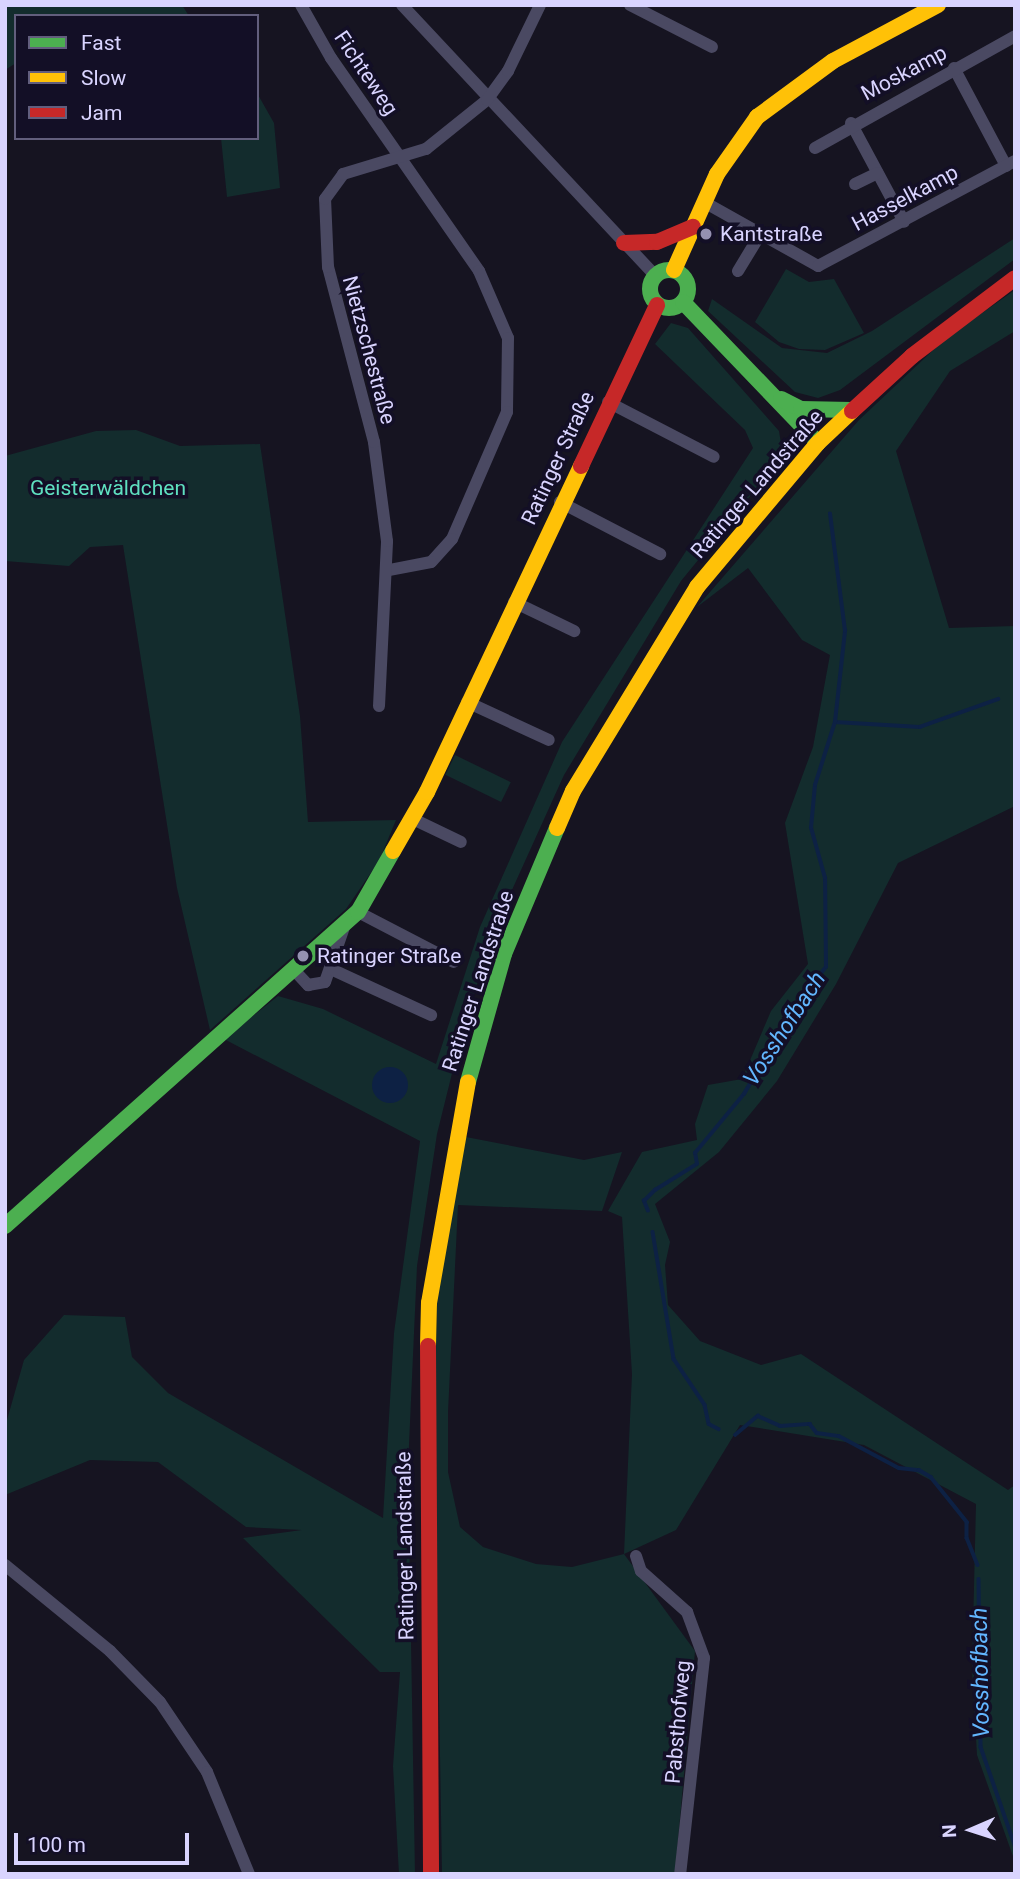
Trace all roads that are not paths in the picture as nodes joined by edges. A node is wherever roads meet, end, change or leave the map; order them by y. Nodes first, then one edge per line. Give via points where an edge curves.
1 (301, 5) edge
2 (402, 5) edge
3 (540, 5) edge
4 (631, 5) edge
5 (938, 5) edge
6 (921, 9) edge
7 (1015, 36) edge
8 (712, 47) dead end
9 (954, 68) junction
10 (487, 100) junction
11 (851, 123) junction
12 (815, 148) dead end
13 (401, 160) junction
14 (1010, 164) edge
15 (877, 173) junction
16 (855, 184) dead end
17 (704, 202) junction
18 (904, 222) junction
19 (693, 227) junction
20 (761, 233) junction
21 (624, 243) junction
22 (674, 270) junction
23 (738, 271) dead end
24 (656, 275) junction
25 (1015, 278) edge
26 (683, 302) junction
27 (657, 305) junction
28 (772, 395) junction
29 (608, 402) junction
30 (852, 410) junction
31 (818, 443) junction
32 (714, 457) dead end
33 (561, 502) junction
34 (660, 554) dead end
35 (389, 570) junction
36 (514, 602) junction
37 (574, 631) dead end
38 (467, 702) junction
39 (379, 706) dead end
40 (549, 740) dead end
41 (413, 819) junction
42 (461, 842) dead end
43 (358, 912) junction
44 (344, 927) junction
45 (454, 961) dead end
46 (294, 970) junction
47 (333, 970) junction
48 (432, 1015) dead end
49 (5, 1226) edge
50 (636, 1556) dead end
51 (5, 1565) edge
52 (249, 1874) edge
53 (431, 1874) edge
54 (680, 1874) edge

1 - 13 street, Fichteweg
2 - 10 street
3 - 10 street, Nietzschestraße via 508,71
4 - 8 street
5 - 6 street
6 - 17 street via 773,102 730,151
7 - 9 street, Moskamp
9 - 11 street, Moskamp
9 - 14 street
10 - 13 street, Nietzschestraße via 426,149
10 - 21 street
11 - 12 street, Moskamp
11 - 15 street
13 - 35 street, Nietzschestraße via 343,174 325,199 323,222 334,298 374,442
13 - 35 street, Fichteweg via 492,293 508,338 511,377 499,436 452,539 431,562
14 - 18 street, Hasselkamp
15 - 16 street
15 - 18 street
17 - 19 street
17 - 20 street, Hasselkamp
18 - 20 street, Hasselkamp via 818,266
19 - 21 street via 657,242
19 - 22 street
20 - 23 street
21 - 24 street
22 - 24 street
22 - 26 street via 687,285
24 - 27 street via 650,293
25 - 30 street, Ratinger Landstraße via 912,356
26 - 27 street via 673,308
26 - 28 street
27 - 29 street, Ratinger Straße
28 - 30 street via 801,409
28 - 31 street
29 - 32 street
29 - 33 street, Ratinger Straße
30 - 31 street, Ratinger Landstraße
31 - 53 street, Ratinger Landstraße via 697,587 604,733 525,901 472,1059 437,1235 425,1380
33 - 34 street
33 - 36 street, Ratinger Straße
35 - 39 street, Nietzschestraße
36 - 37 street
36 - 38 street, Ratinger Straße
38 - 40 street
38 - 41 street, Ratinger Straße
41 - 42 street
41 - 43 street, Ratinger Straße
43 - 44 street, Ratinger Straße
43 - 45 street
44 - 46 street, Ratinger Straße
44 - 47 street, Ratinger Straße
46 - 47 street via 308,985 318,985
46 - 49 street, Ratinger Straße
47 - 48 street
50 - 54 street, Pabsthofweg via 641,1571 687,1612 704,1658
51 - 52 street via 110,1651 160,1702 207,1772

